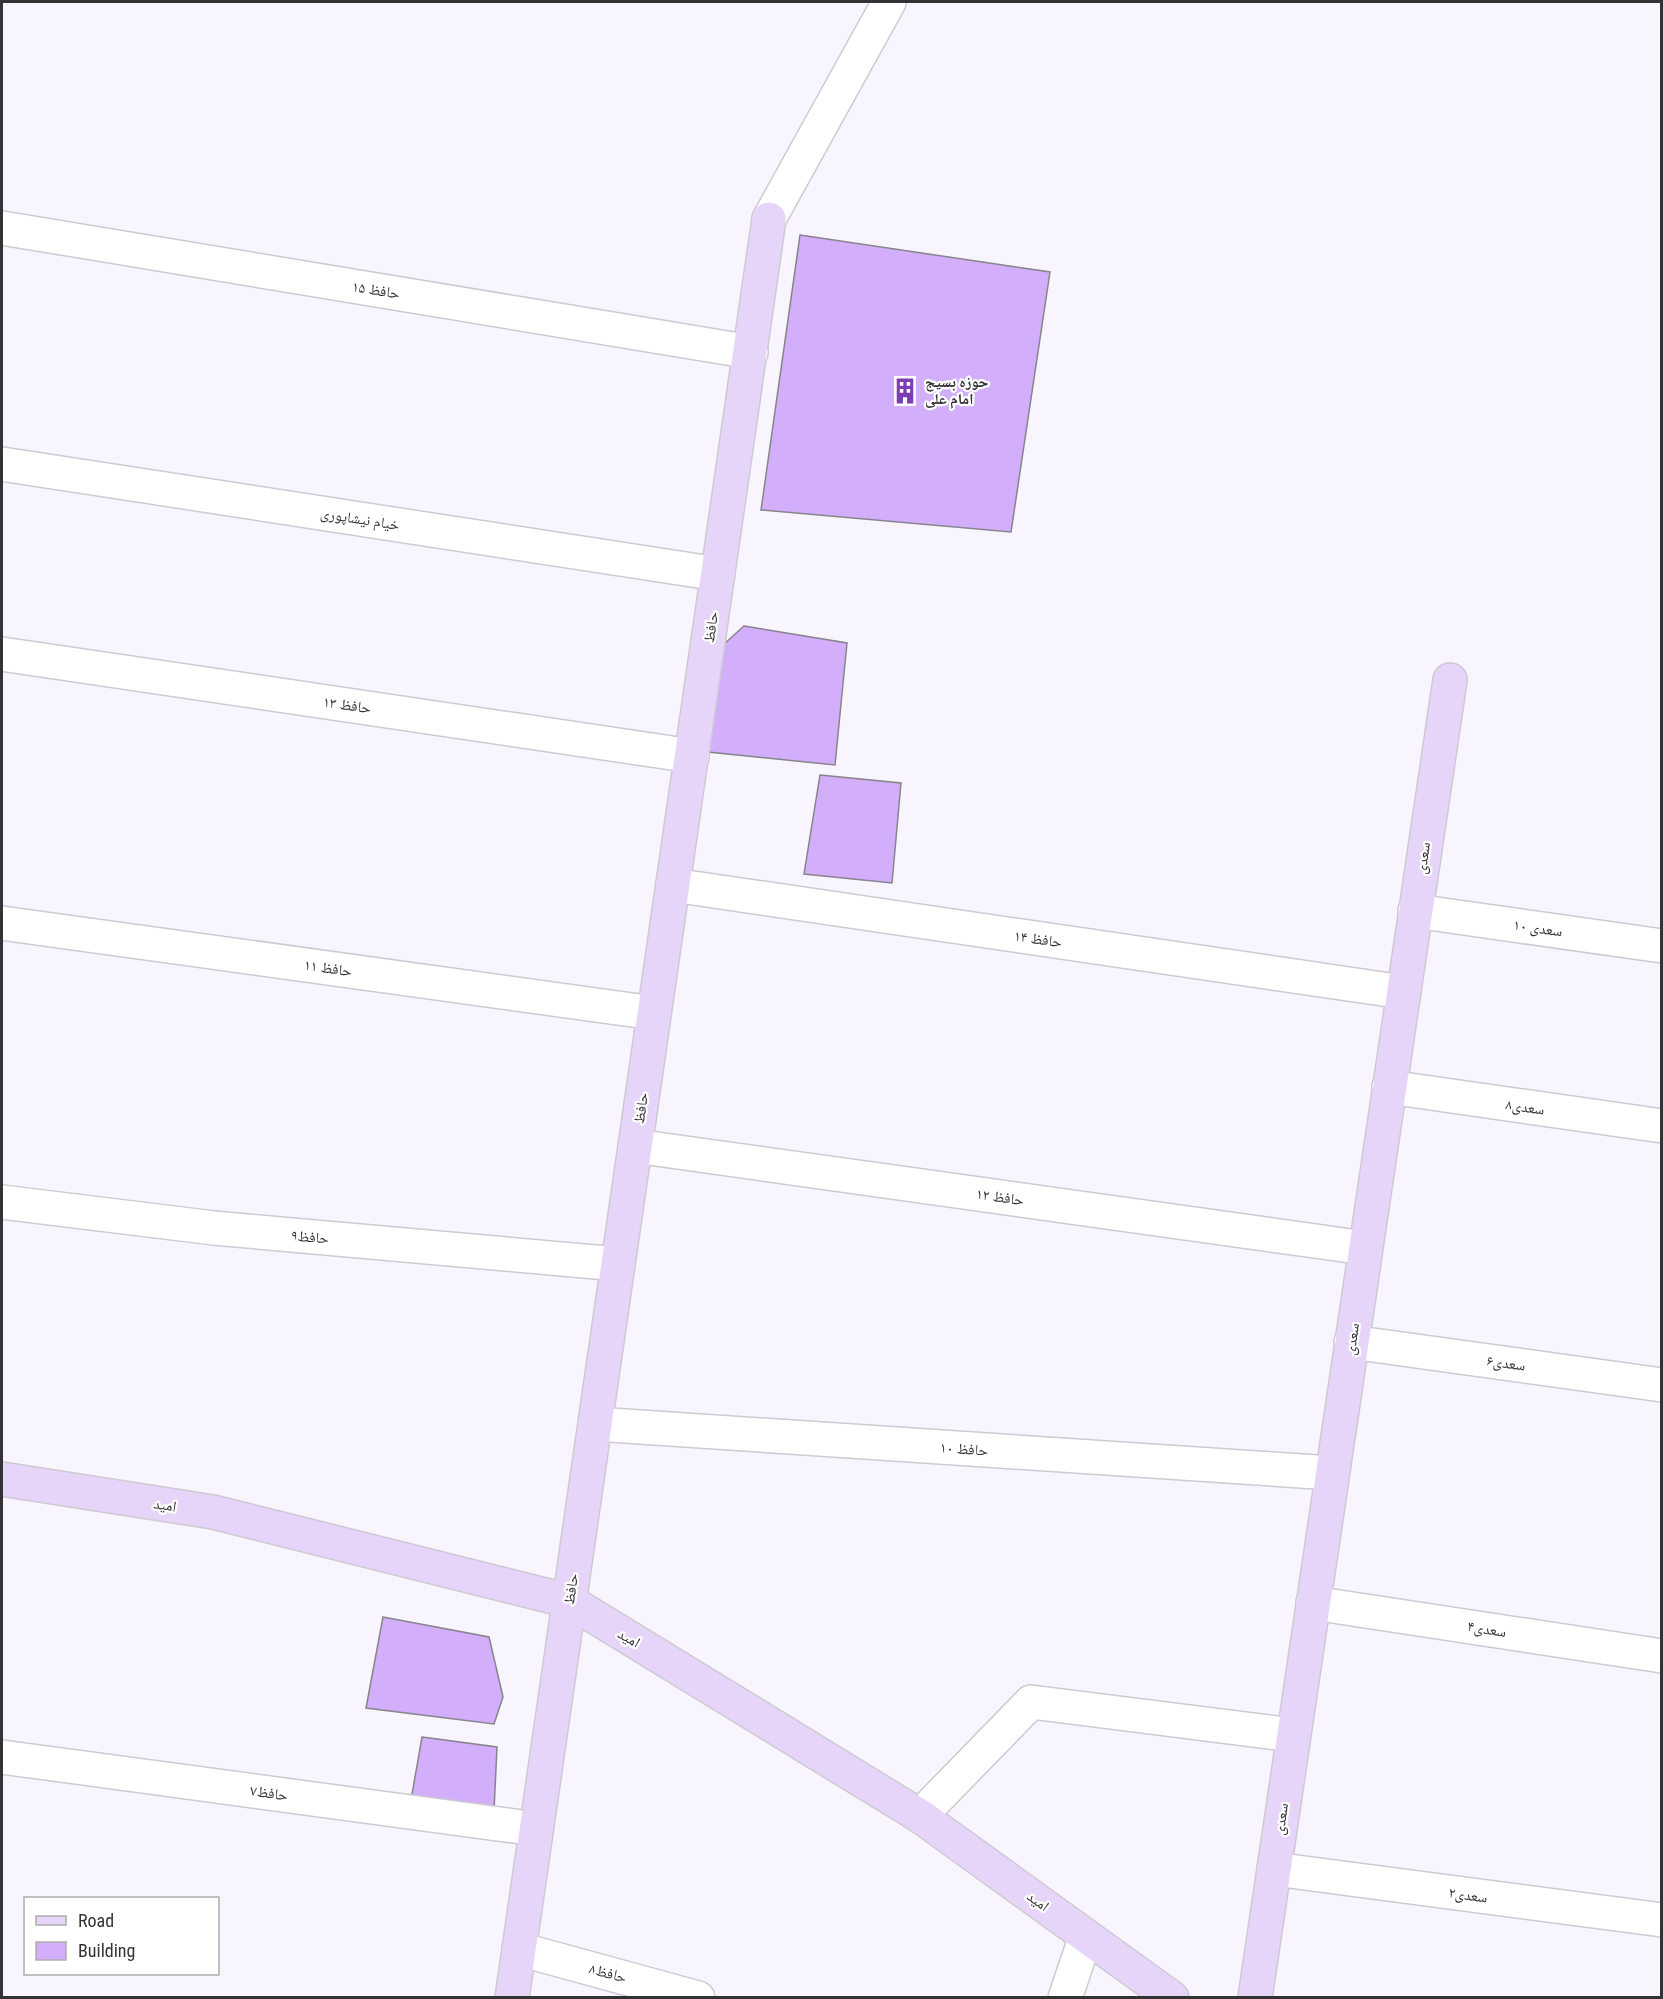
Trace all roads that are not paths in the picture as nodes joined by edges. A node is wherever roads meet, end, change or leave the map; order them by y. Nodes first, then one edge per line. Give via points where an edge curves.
1 (890, 2) edge
2 (2, 228) edge
3 (751, 352) junction
4 (2, 464) edge
5 (718, 574) junction
6 (2, 654) edge
7 (1450, 680) dead end
8 (692, 756) junction
9 (673, 885) junction
10 (1415, 911) junction
11 (2, 923) edge
12 (1662, 946) edge
13 (1403, 992) junction
14 (654, 1013) junction
15 (1389, 1087) junction
16 (1662, 1126) edge
17 (635, 1146) junction
18 (2, 1203) edge
19 (1365, 1248) junction
20 (618, 1264) junction
21 (1351, 1342) junction
22 (1662, 1384) edge
23 (595, 1424) junction
24 (1332, 1473) junction
25 (2, 1479) edge
26 (569, 1601) junction
27 (1313, 1603) junction
28 (1662, 1656) edge
29 (1293, 1735) junction
30 (2, 1757) edge
31 (920, 1816) junction
32 (536, 1829) junction
33 (1274, 1869) junction
34 (1662, 1920) edge
35 (1086, 1936) junction
36 (519, 1949) junction
37 (512, 1998) edge
38 (698, 1998) edge
39 (1065, 1998) edge
40 (1172, 1998) edge
41 (1255, 1998) edge

1 - 3 street, حافظ via 770,219
2 - 3 street, حافظ ۱۵
3 - 5 street, حافظ
4 - 5 street, خیام نیشاپوری
5 - 8 street, حافظ
6 - 8 street, حافظ ۱۳
7 - 10 street, سعدی
8 - 9 street, حافظ
9 - 13 street, حافظ ۱۴
9 - 14 street, حافظ
10 - 12 street, سعدی ۱۰
10 - 13 street, سعدی
11 - 14 street, حافظ ۱۱
13 - 15 street, سعدی
14 - 17 street, حافظ
15 - 16 street, سعدی۸
15 - 19 street, سعدی
17 - 19 street, حافظ ۱۲
17 - 20 street, حافظ
18 - 20 street, حافظ۹ via 214,1228
19 - 21 street, سعدی
20 - 23 street, حافظ
21 - 22 street, سعدی۶
21 - 24 street, سعدی
23 - 24 street, حافظ ۱۰
23 - 26 street, حافظ
24 - 27 street, سعدی
25 - 26 street, امید via 213,1512
26 - 31 street, امید
26 - 32 street, حافظ
27 - 28 street, سعدی۴
27 - 29 street, سعدی
29 - 31 street via 1031,1702
29 - 33 street, سعدی
30 - 32 street, حافظ۷
31 - 35 street, امید
32 - 36 street, حافظ
33 - 34 street, سعدی۲
33 - 41 street, سعدی
35 - 39 street
35 - 40 street, امید
36 - 37 street, حافظ
36 - 38 street, حافظ۸

